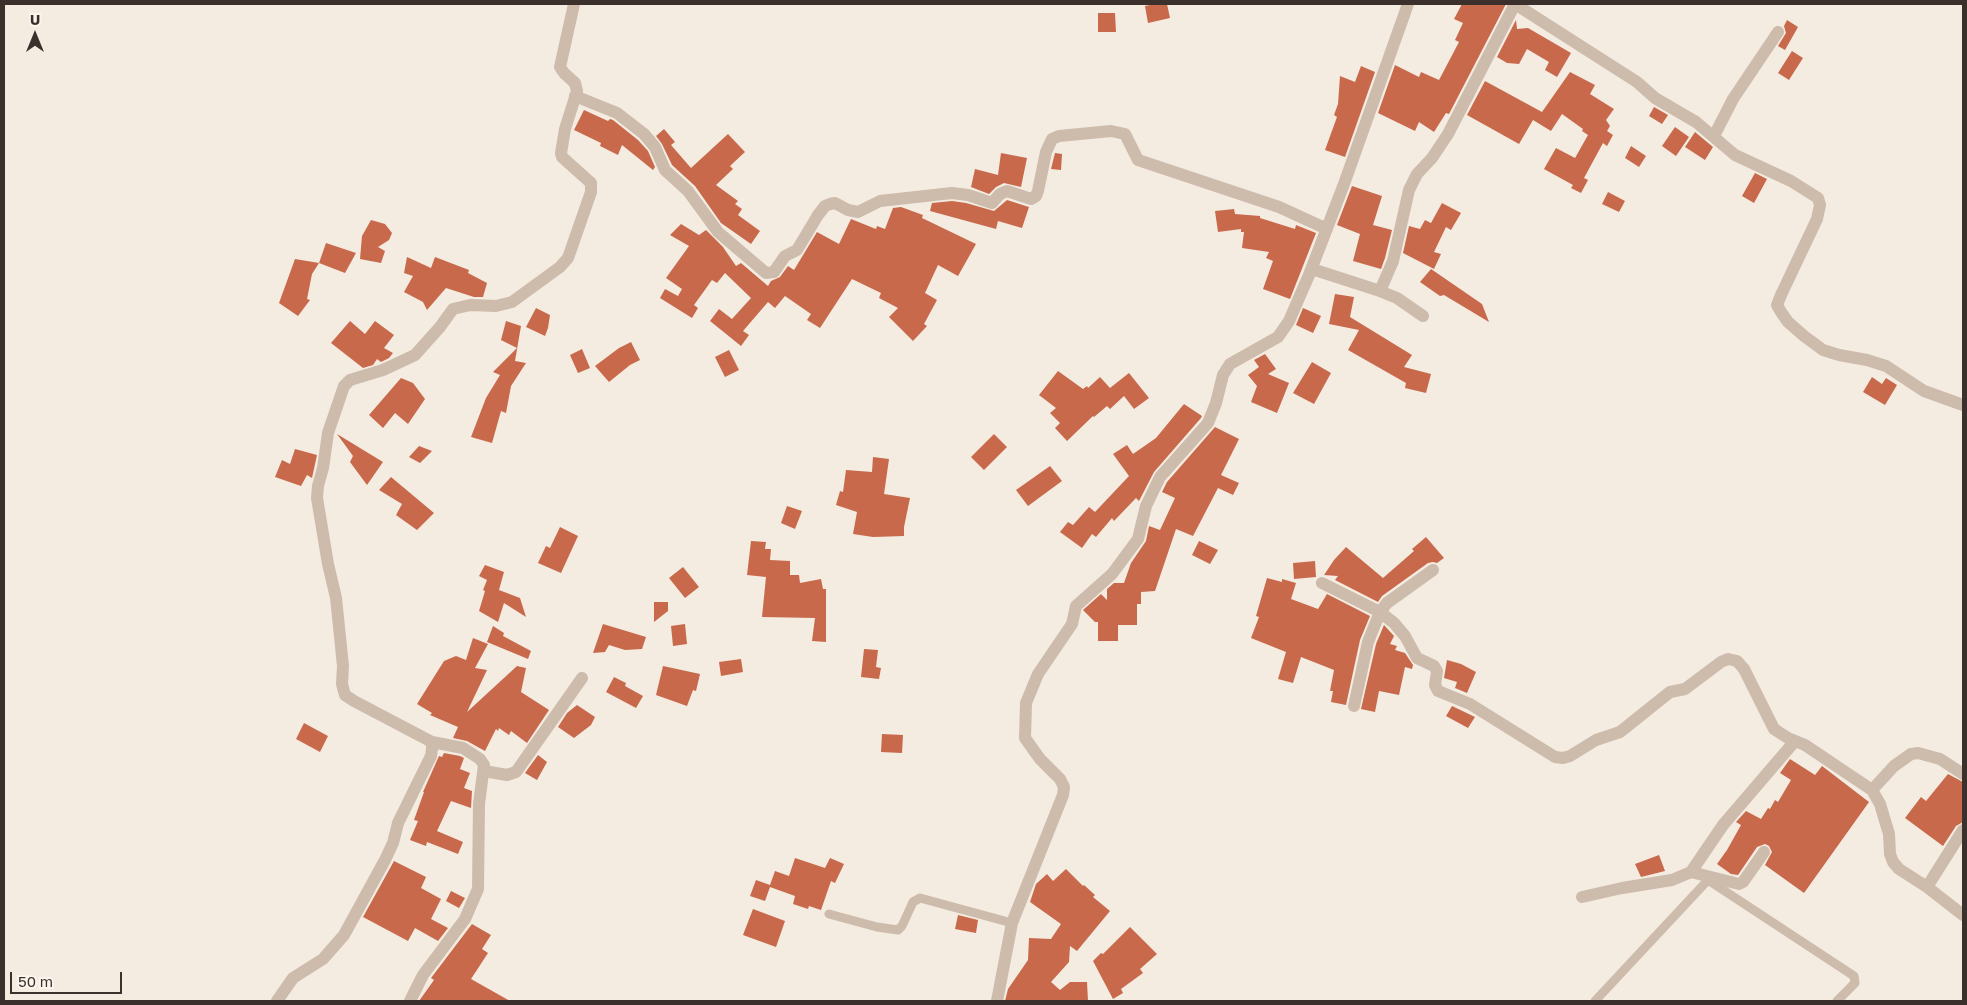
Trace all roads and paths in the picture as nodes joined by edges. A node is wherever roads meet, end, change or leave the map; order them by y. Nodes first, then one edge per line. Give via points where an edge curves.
1 (574, 4) edge
2 (1408, 4) edge
3 (1515, 4) edge
4 (1778, 32) dead end
5 (575, 96) junction
6 (1714, 136) junction
7 (1327, 229) junction
8 (1312, 268) junction
9 (1380, 292) junction
10 (1423, 316) dead end
11 (1963, 405) edge
12 (1433, 570) dead end
13 (1322, 583) dead end
14 (1380, 612) junction
15 (582, 678) dead end
16 (1354, 706) dead end
17 (1796, 741) junction
18 (432, 742) junction
19 (484, 771) junction
20 (1963, 774) edge
21 (1872, 790) junction
22 (1963, 830) edge
23 (1764, 852) dead end
24 (1691, 872) junction
25 (1927, 887) junction
26 (1582, 898) dead end
27 (829, 914) dead end
28 (1963, 915) edge
29 (1012, 923) junction
30 (277, 1001) edge
31 (410, 1001) edge
32 (997, 1001) edge
33 (1595, 1001) edge
34 (1837, 1001) edge

1 - 5 street via 560,67 575,83
2 - 7 street
3 - 6 street
3 - 9 street via 1448,134 1417,174 1409,190 1393,261
4 - 6 street via 1733,99
5 - 7 street via 617,113 644,134 655,147 665,170 688,191 718,232 766,273 774,272 785,256 797,250 825,206 835,203 858,212 880,200 952,193 992,202 1007,191 1031,199 1038,191 1046,152 1052,140 1059,136 1111,131 1125,134 1138,160 1279,207
5 - 18 street via 561,153 591,183 591,192 568,258 512,302 453,310 415,355 383,370 350,380 344,386 328,433 317,498 339,618 345,695
6 - 11 street via 1735,155 1791,181 1818,198 1817,219 1777,306 1788,322 1823,350 1886,366 1924,391
7 - 8 street
8 - 9 street
8 - 29 street via 1289,321 1278,337 1230,364 1223,375 1208,423 1160,478 1146,506 1138,539 1112,574 1076,606 1072,624 1038,674 1026,703 1025,738 1064,787
9 - 10 street via 1397,298
12 - 14 street via 1387,603
13 - 14 street
14 - 16 street via 1368,642
14 - 17 street via 1405,636 1417,658 1434,666 1438,691 1470,704 1555,757 1570,756 1596,740 1620,732 1670,692 1685,689 1728,659 1737,661 1744,669 1774,729
15 - 19 street via 516,772 507,775
17 - 21 street
17 - 24 street via 1723,825
18 - 19 street via 474,754 483,761
18 - 30 street via 431,756 398,823 393,843 344,935 323,958 293,978
19 - 31 street via 479,804 475,898 465,919 423,976
20 - 21 street via 1940,759 1910,754
21 - 25 street via 1889,834 1893,862
22 - 25 street
23 - 24 street via 1739,884
24 - 26 street via 1672,880
25 - 28 street
27 - 29 lane via 898,930 914,902 920,898
29 - 32 street
33 - 34 lane via 1708,880 1854,976 1855,983

